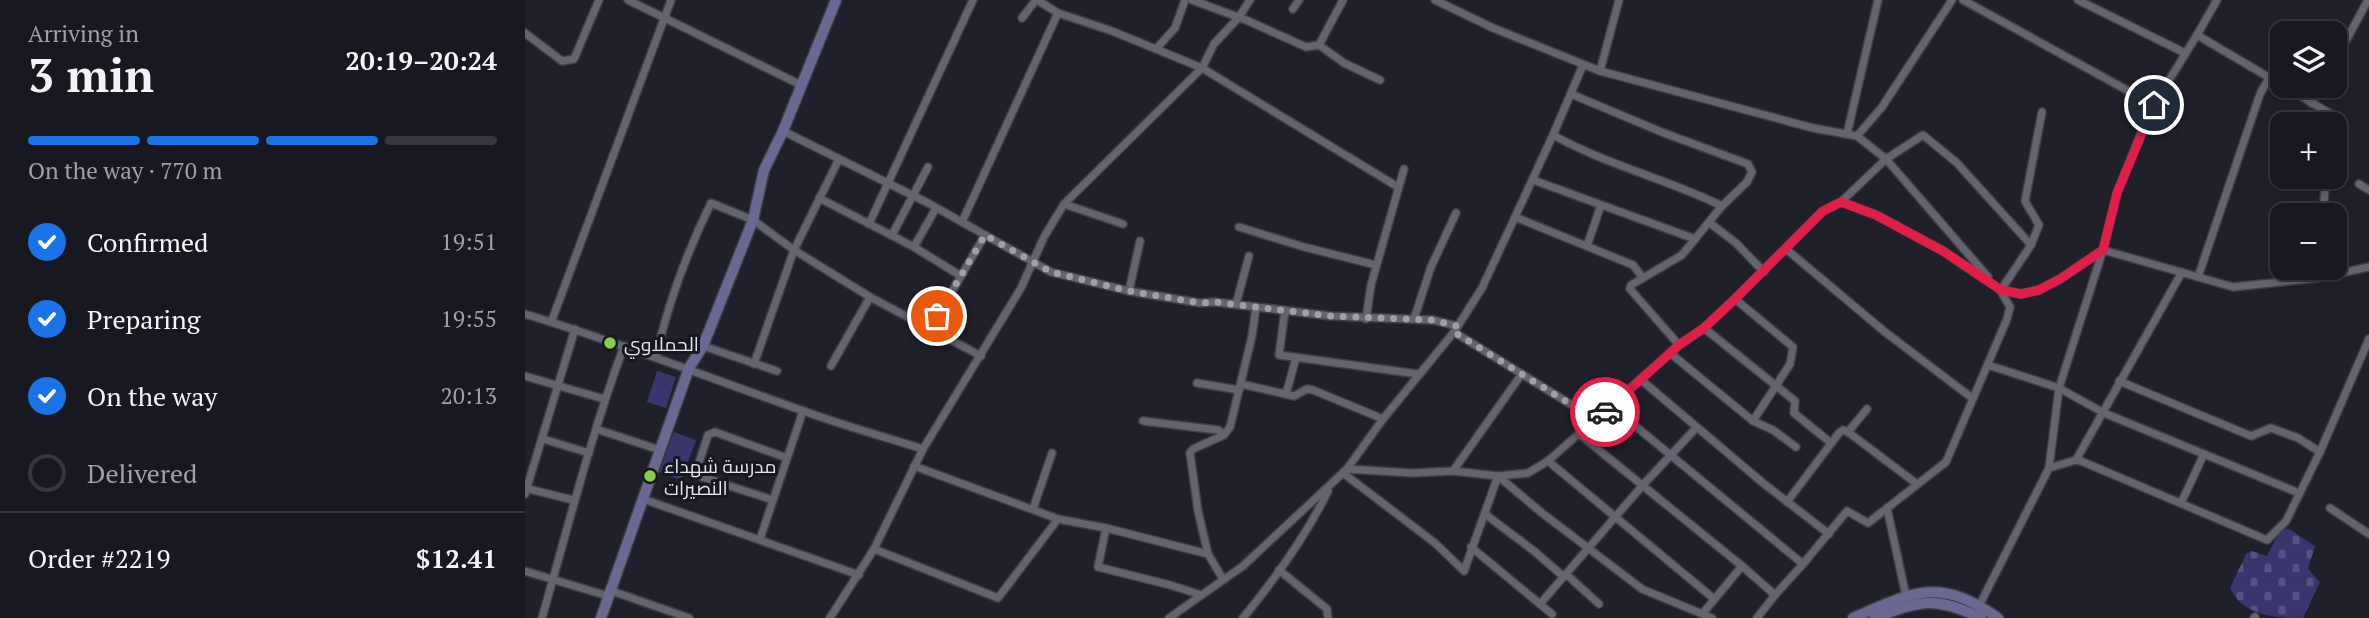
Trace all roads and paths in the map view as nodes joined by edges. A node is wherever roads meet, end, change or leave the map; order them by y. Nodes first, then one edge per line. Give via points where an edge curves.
1 (599, 0) edge
2 (628, 0) edge
3 (671, 0) edge
4 (836, 0) edge
5 (973, 0) edge
6 (1036, 0) edge
7 (1185, 0) edge
8 (1192, 0) edge
9 (1250, 0) edge
10 (1299, 0) edge
11 (1343, 0) edge
12 (1435, 0) edge
13 (1619, 0) edge
14 (1878, 0) edge
15 (1952, 0) edge
16 (1963, 0) edge
17 (2078, 0) edge
18 (2217, 0) edge
19 (2368, 0) edge
20 (1293, 9) dead end
21 (1058, 13) junction
22 (665, 17) junction
23 (1238, 17) junction
24 (1022, 18) dead end
25 (525, 33) edge
26 (2197, 35) junction
27 (2347, 39) edge
28 (1319, 45) junction
29 (1156, 49) junction
30 (2185, 53) junction
31 (1583, 65) junction
32 (1202, 68) junction
33 (1600, 71) junction
34 (2269, 78) junction
35 (1380, 80) dead end
36 (801, 85) junction
37 (1571, 94) junction
38 (2314, 98) edge
39 (2311, 103) junction
40 (2154, 105) junction
41 (2042, 112) dead end
42 (2327, 112) edge
43 (783, 131) junction
44 (1847, 134) junction
45 (1553, 135) junction
46 (1857, 136) junction
47 (839, 159) junction
48 (1886, 159) junction
49 (927, 167) dead end
50 (1403, 169) dead end
51 (1533, 180) junction
52 (889, 183) junction
53 (2359, 184) dead end
54 (1398, 187) junction
55 (2369, 190) edge
56 (913, 195) junction
57 (819, 198) junction
58 (1841, 202) junction
59 (1064, 204) junction
60 (1601, 205) junction
61 (1722, 206) junction
62 (936, 208) junction
63 (1456, 213) dead end
64 (1515, 218) junction
65 (753, 220) junction
66 (962, 222) junction
67 (1710, 223) junction
68 (869, 224) junction
69 (1123, 224) dead end
70 (1240, 227) dead end
71 (892, 235) junction
72 (985, 235) junction
73 (1695, 239) junction
74 (1139, 241) dead end
75 (2031, 245) junction
76 (1587, 246) junction
77 (914, 247) junction
78 (1786, 249) junction
79 (794, 250) junction
80 (2103, 250) junction
81 (1249, 256) dead end
82 (1032, 260) junction
83 (1376, 265) junction
84 (2369, 267) edge
85 (1764, 272) junction
86 (2182, 272) junction
87 (2347, 272) edge
88 (961, 276) junction
89 (2198, 277) junction
90 (1643, 278) junction
91 (2299, 280) edge
92 (2001, 290) junction
93 (1129, 291) junction
94 (870, 296) junction
95 (1735, 299) junction
96 (1236, 304) junction
97 (1256, 307) junction
98 (1285, 310) junction
99 (526, 317) edge
100 (1366, 319) junction
101 (1414, 319) junction
102 (552, 320) junction
103 (1704, 328) junction
104 (575, 329) junction
105 (930, 329) junction
106 (1455, 329) junction
107 (2369, 339) edge
108 (1679, 345) junction
109 (624, 346) junction
110 (703, 346) junction
111 (1670, 354) junction
112 (656, 356) junction
113 (981, 356) junction
114 (1296, 358) junction
115 (754, 364) junction
116 (1987, 365) junction
117 (831, 366) dead end
118 (689, 368) junction
119 (777, 371) dead end
120 (1418, 374) junction
121 (1521, 375) junction
122 (525, 376) edge
123 (1640, 379) junction
124 (2119, 381) junction
125 (1197, 383) dead end
126 (557, 385) junction
127 (1240, 387) junction
128 (1777, 387) junction
129 (2059, 388) junction
130 (1286, 394) junction
131 (1972, 398) junction
132 (604, 400) junction
133 (1611, 406) junction
134 (1867, 410) dead end
135 (803, 411) junction
136 (2104, 413) junction
137 (1383, 419) junction
138 (1596, 420) junction
139 (1143, 421) dead end
140 (1753, 421) junction
141 (1696, 428) junction
142 (596, 429) junction
143 (1848, 432) junction
144 (1579, 434) junction
145 (1224, 435) junction
146 (543, 439) junction
147 (1831, 443) junction
148 (1797, 447) dead end
149 (923, 449) junction
150 (660, 450) junction
151 (2321, 452) junction
152 (589, 453) junction
153 (1052, 453) dead end
154 (2204, 454) junction
155 (1670, 456) junction
156 (787, 458) junction
157 (2076, 460) junction
158 (1548, 461) junction
159 (914, 466) junction
160 (2049, 468) junction
161 (1345, 471) junction
162 (1453, 471) junction
163 (1498, 476) junction
164 (1917, 484) junction
165 (1331, 486) junction
166 (1642, 486) junction
167 (526, 490) edge
168 (2299, 494) junction
169 (643, 499) junction
170 (773, 499) junction
171 (573, 500) junction
172 (1787, 502) junction
173 (2181, 503) junction
174 (1887, 508) junction
175 (2330, 508) dead end
176 (1033, 509) junction
177 (1485, 514) junction
178 (1615, 517) junction
179 (1058, 519) junction
180 (1106, 528) junction
181 (1829, 534) junction
182 (2369, 534) edge
183 (760, 539) junction
184 (1471, 547) junction
185 (1588, 548) junction
186 (874, 549) junction
187 (1208, 554) junction
188 (1803, 564) junction
189 (1742, 565) junction
190 (1279, 570) junction
191 (525, 571) edge
192 (859, 575) junction
193 (1565, 575) junction
194 (553, 579) junction
195 (1223, 579) junction
196 (609, 593) junction
197 (1201, 595) junction
198 (1776, 595) junction
199 (1906, 596) junction
200 (1713, 598) junction
201 (1540, 604) junction
202 (1599, 604) dead end
203 (1979, 606) junction
204 (1703, 613) junction
205 (1552, 614) dead end
206 (834, 617) edge
207 (542, 618) edge
208 (601, 618) edge
209 (688, 618) edge
210 (1170, 618) edge
211 (1243, 618) edge
212 (1328, 618) edge
213 (1712, 618) edge
214 (1756, 618) edge
215 (1853, 618) edge
216 (1875, 618) edge
217 (1982, 618) edge
218 (1998, 618) edge

1 - 25 street via 575,59 562,61
2 - 22 street
3 - 22 street
4 - 36 street
5 - 52 street
6 - 21 street
6 - 24 street
7 - 29 street via 1175,28
8 - 23 street
9 - 23 street
10 - 20 street
11 - 28 street
12 - 31 street
13 - 33 street
14 - 44 street
15 - 46 street via 1882,107
16 - 40 street
17 - 30 street
18 - 26 street
19 - 27 street
21 - 29 street
21 - 66 street
22 - 36 street
22 - 102 street
23 - 28 street via 1306,47
23 - 32 street via 1214,44
26 - 30 street
26 - 34 street
28 - 35 street
29 - 32 street
30 - 40 street
31 - 33 street
31 - 37 street
32 - 54 street
32 - 59 street
33 - 44 street
34 - 39 street
34 - 89 street
36 - 43 street
37 - 45 street
37 - 61 street via 1748,164 1752,172 1747,182
38 - 39 street
39 - 42 street
40 - 80 street via 2117,193
41 - 75 street via 2025,201 2039,225
43 - 47 street
43 - 65 street via 764,170
44 - 46 street
45 - 51 street
45 - 61 street
46 - 48 street
47 - 52 street
47 - 57 street
48 - 58 street
48 - 75 street via 1923,135 1957,163
48 - 92 street
49 - 56 street
50 - 54 street
51 - 60 street
51 - 64 street
52 - 56 street
52 - 68 street
53 - 55 street
54 - 83 street
56 - 62 street
56 - 71 street
57 - 68 street
57 - 79 street
58 - 78 street via 1823,211
58 - 92 street via 1943,251
59 - 69 street
59 - 82 street
60 - 73 street
60 - 76 street
61 - 67 street
62 - 66 street
62 - 77 street
63 - 101 street
64 - 76 street
64 - 106 street via 1482,288
65 - 79 street
65 - 110 street
65 - 112 street via 711,203 681,274
66 - 72 street
67 - 73 street
67 - 85 street
68 - 71 street
70 - 83 street
71 - 77 street
72 - 82 street
72 - 88 street
73 - 90 street via 1682,255
74 - 93 street
75 - 92 street
76 - 90 street via 1633,264
77 - 88 street
78 - 85 street
78 - 131 street
79 - 94 street
79 - 115 street
80 - 86 street
80 - 92 street via 2039,290 2021,294
80 - 129 street
81 - 96 street
82 - 93 street via 1051,272
82 - 113 street
83 - 100 street
84 - 87 street
85 - 95 street
86 - 89 street
86 - 124 street
88 - 105 street
89 - 91 street via 2233,287
90 - 108 street via 1629,289
92 - 116 street via 2010,307
93 - 96 street
94 - 105 street
94 - 117 street
95 - 103 street
95 - 128 street via 1793,347 1790,365
96 - 97 street
97 - 98 street
97 - 127 street
98 - 100 street
98 - 114 street via 1278,352
99 - 102 street
100 - 101 street
101 - 106 street via 1433,320
102 - 104 street
103 - 108 street
103 - 128 street
104 - 109 street
104 - 126 street
105 - 113 street
106 - 120 street
106 - 121 street
107 - 151 street
108 - 111 street
109 - 112 street
109 - 132 street
110 - 115 street
110 - 118 street
111 - 123 street
111 - 140 street
112 - 118 street
113 - 149 street
114 - 120 street
114 - 130 street
115 - 119 street
116 - 129 street
116 - 131 street
118 - 135 street
118 - 150 street
120 - 137 street
121 - 138 street
121 - 162 street
122 - 126 street
123 - 133 street
123 - 141 street
124 - 136 street
124 - 151 street via 2251,436 2271,428
125 - 127 street
126 - 132 street
126 - 146 street
127 - 130 street
127 - 145 street
128 - 140 street
128 - 147 street via 1795,401 1794,413
129 - 136 street
129 - 160 street
130 - 137 street via 1313,390
131 - 164 street via 1946,462
132 - 142 street
133 - 138 street
133 - 155 street
134 - 143 street
135 - 149 street
135 - 156 street
136 - 154 street
136 - 157 street
137 - 161 street
138 - 144 street
139 - 145 street via 1218,430
140 - 148 street
141 - 155 street
141 - 172 street
142 - 150 street
142 - 152 street
143 - 147 street via 1843,430
143 - 164 street
144 - 158 street
144 - 166 street
145 - 187 street via 1190,453
146 - 152 street
146 - 167 street
147 - 172 street
149 - 159 street
150 - 169 street
151 - 168 street
152 - 171 street
153 - 176 street
154 - 168 street
154 - 173 street
155 - 166 street
155 - 188 street
156 - 170 street
156 - 170 street via 715,432 708,435 699,476
157 - 160 street
157 - 173 street
158 - 163 street via 1528,472
158 - 178 street
159 - 176 street
159 - 186 street
160 - 203 street
161 - 162 street
161 - 165 street
161 - 184 street via 1464,571
162 - 163 street
163 - 177 street
163 - 185 street
164 - 174 street
165 - 190 street
165 - 195 street
166 - 178 street
166 - 189 street
167 - 171 street
168 - 173 street via 2286,521 2267,540
169 - 183 street
169 - 196 street
170 - 183 street
171 - 194 street
172 - 181 street
174 - 181 street via 1868,523 1847,511
174 - 199 street
175 - 182 street
176 - 179 street
177 - 184 street
177 - 193 street
178 - 185 street
178 - 200 street
179 - 180 street
179 - 186 street via 998,598
180 - 187 street
180 - 197 street via 1098,567
181 - 188 street
183 - 192 street
184 - 201 street
185 - 193 street
185 - 204 street via 1641,589
186 - 192 street
187 - 195 street
188 - 198 street
189 - 198 street
189 - 200 street
190 - 211 street
190 - 212 street via 1327,610
191 - 194 street
192 - 206 street
193 - 201 street
193 - 202 street
194 - 196 street
194 - 207 street
195 - 197 street
196 - 208 street
196 - 209 street
197 - 210 street
198 - 214 street
199 - 203 street via 1943,591
199 - 215 street
200 - 204 street
201 - 205 street
203 - 218 street
204 - 213 street
216 - 217 street via 1907,605 1934,602

